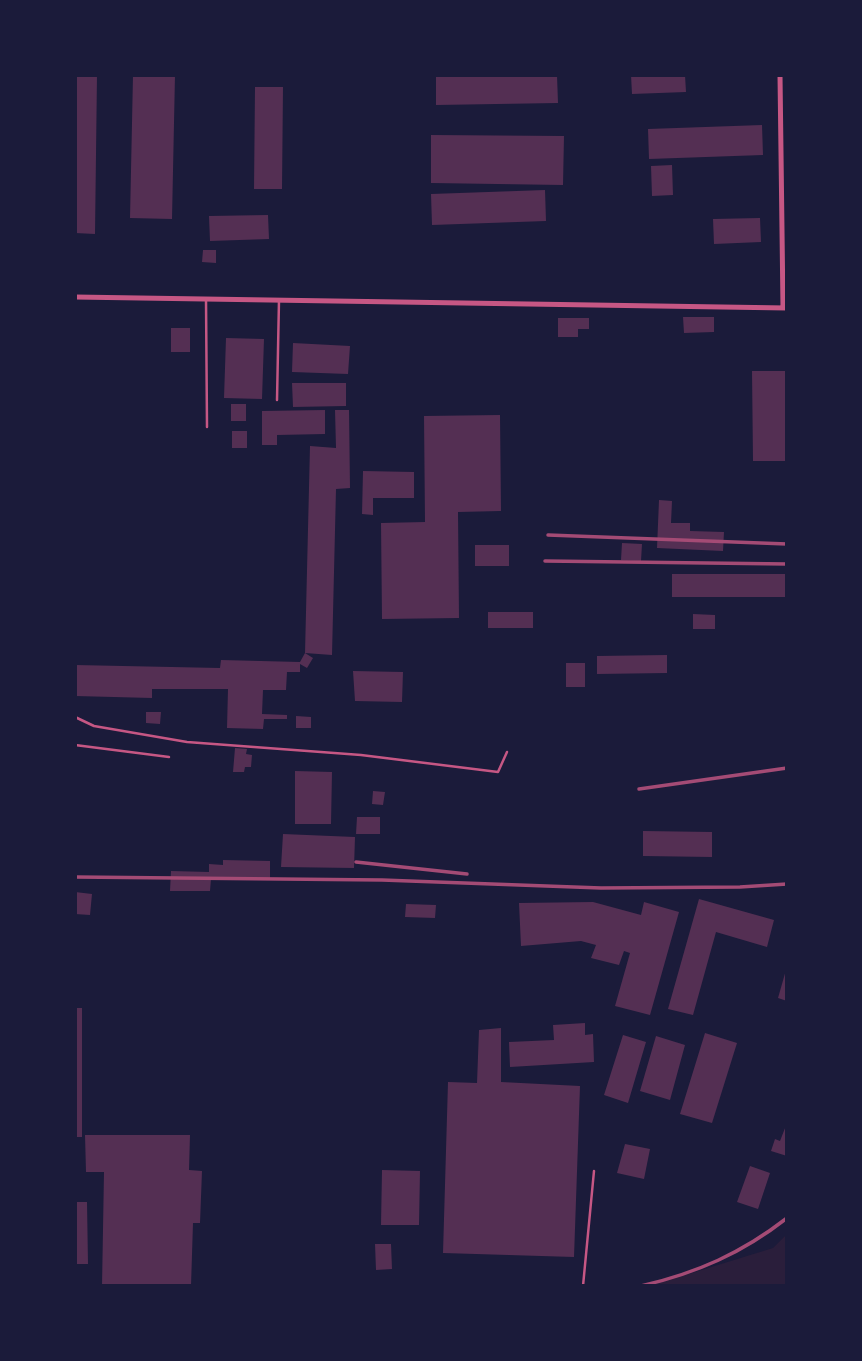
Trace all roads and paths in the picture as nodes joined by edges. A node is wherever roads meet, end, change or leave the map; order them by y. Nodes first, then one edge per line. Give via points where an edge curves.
1 (780, 75) edge
2 (75, 298) edge
3 (206, 299) junction
4 (278, 300) junction
5 (785, 308) edge
6 (277, 400) dead end
7 (207, 427) dead end
8 (75, 717) edge
9 (75, 745) edge
10 (507, 752) dead end
11 (169, 757) dead end
12 (594, 1171) dead end
13 (583, 1286) edge

1 - 5 street
2 - 3 street
3 - 4 street
3 - 7 lane
4 - 5 street
4 - 6 lane
8 - 10 lane via 94,726 187,742 362,755 498,772
9 - 11 lane
12 - 13 lane

